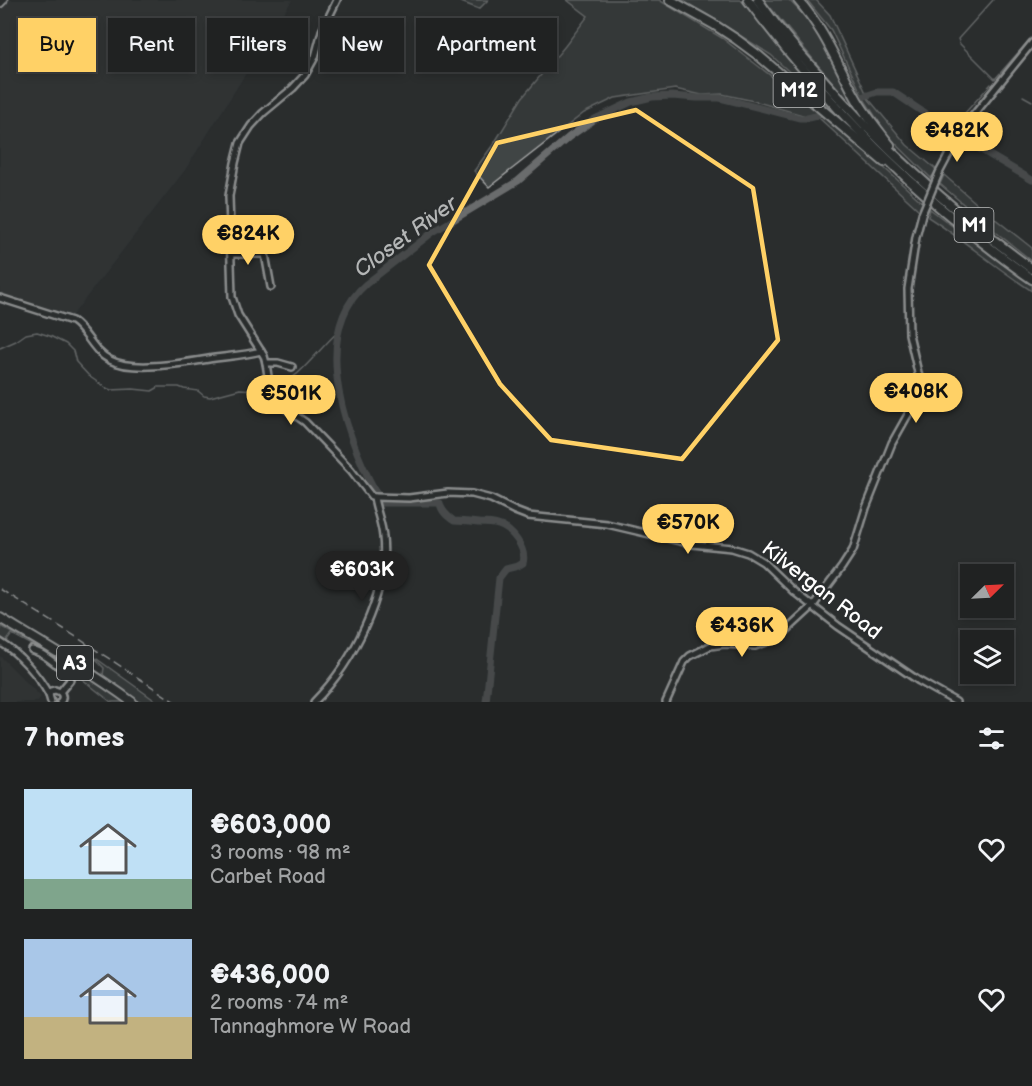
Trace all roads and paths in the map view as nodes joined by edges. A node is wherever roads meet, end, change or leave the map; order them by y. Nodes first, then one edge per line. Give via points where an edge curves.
1 (3, 0) edge
2 (337, 0) edge
3 (670, 0) edge
4 (748, 0) edge
5 (758, 0) edge
6 (798, 0) edge
7 (0, 3) edge
8 (1032, 43) edge
9 (918, 178) junction
10 (921, 190) junction
11 (265, 243) dead end
12 (231, 254) junction
13 (265, 254) junction
14 (1032, 269) edge
15 (1032, 279) edge
16 (271, 287) dead end
17 (0, 298) edge
18 (261, 351) junction
19 (267, 363) junction
20 (289, 368) dead end
21 (377, 497) junction
22 (812, 607) junction
23 (0, 618) edge
24 (0, 642) edge
25 (32, 650) dead end
26 (40, 681) junction
27 (61, 696) edge
28 (49, 700) edge
29 (132, 702) edge
30 (314, 702) edge
31 (666, 702) edge
32 (956, 702) edge

1 - 7 main road
2 - 12 street via 305,75 263,113 240,143 229,196
3 - 10 highway, M12 via 751,50 899,176
4 - 10 highway, M1 via 828,99
5 - 9 highway, M1 via 839,98
6 - 9 highway, M12 via 830,46 859,102
8 - 22 street, bridge via 960,134 922,214 908,289 909,334 919,395 892,443 853,550
9 - 14 highway, M1
10 - 15 highway, M1
11 - 13 street
12 - 13 street
12 - 18 street via 233,303
13 - 16 street
17 - 18 street via 72,321 101,353 118,363 179,364
18 - 19 street
19 - 20 street
19 - 21 street via 276,402 304,422 371,496
21 - 22 street, Kilvergan Road via 472,494 528,516 607,524 692,544 732,548 763,562
21 - 30 street via 384,555 375,600 348,659
22 - 31 street via 786,631 764,644 710,646 690,656
22 - 32 street, Kilvergan Road
23 - 29 highway, A3
24 - 26 street
25 - 27 street via 69,675
26 - 27 street
26 - 28 street
27 - 28 street via 51,691

